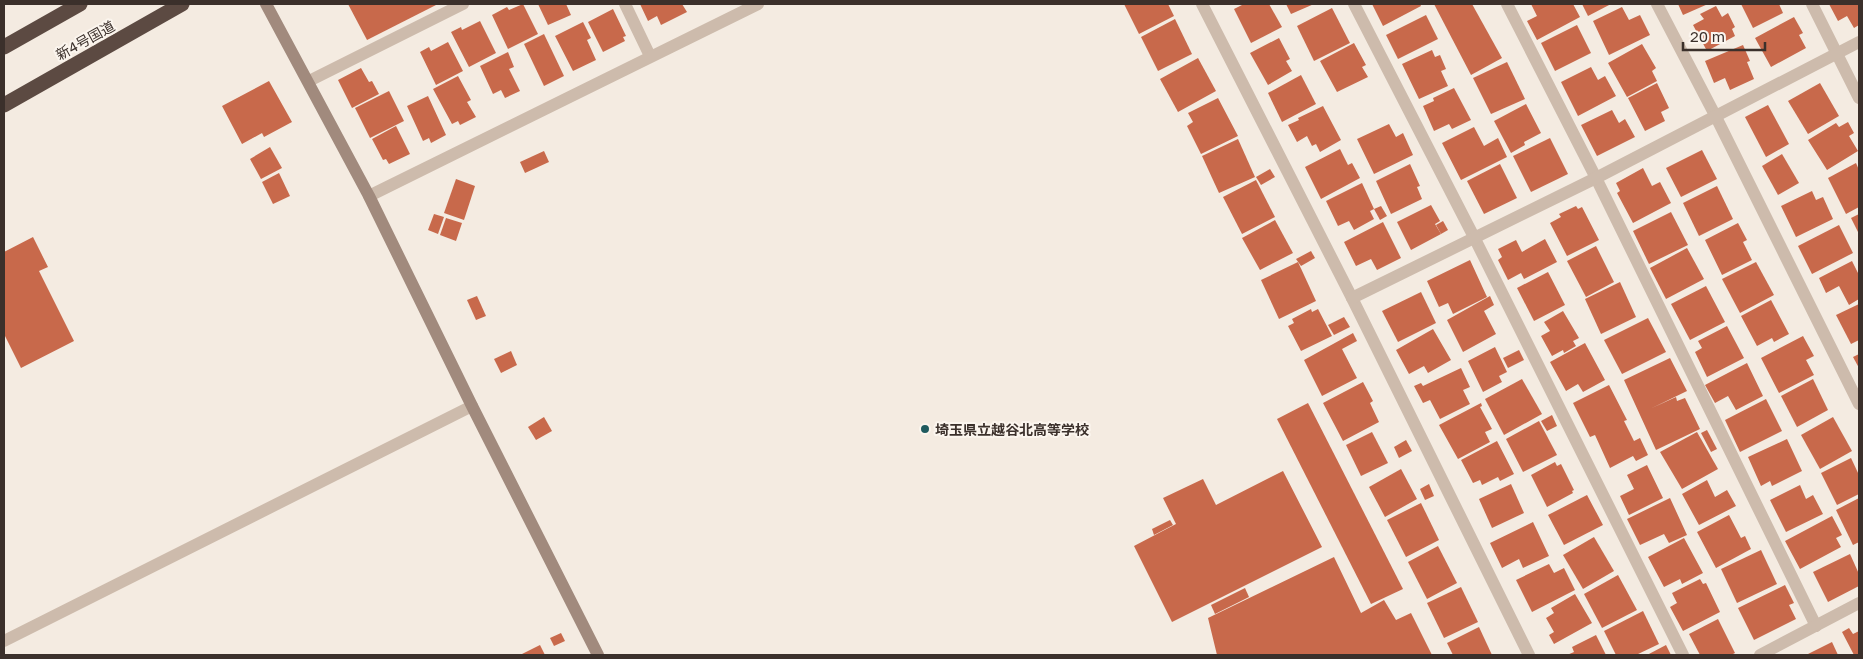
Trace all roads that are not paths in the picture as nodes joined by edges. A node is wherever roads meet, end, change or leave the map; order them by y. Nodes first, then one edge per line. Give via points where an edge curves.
1 (80, 4) edge
2 (182, 4) edge
3 (266, 4) edge
4 (463, 4) edge
5 (624, 4) edge
6 (758, 4) edge
7 (1202, 4) edge
8 (1354, 4) edge
9 (1507, 4) edge
10 (1657, 4) edge
11 (1812, 4) edge
12 (1859, 42) edge
13 (4, 47) edge
14 (1837, 54) junction
15 (650, 56) junction
16 (309, 81) junction
17 (1859, 98) edge
18 (4, 104) edge
19 (1716, 116) junction
20 (1596, 178) junction
21 (369, 196) junction
22 (1475, 239) junction
23 (1352, 298) junction
24 (1859, 404) edge
25 (472, 406) junction
26 (1859, 603) edge
27 (1816, 626) junction
28 (4, 642) edge
29 (598, 655) edge
30 (1529, 655) edge
31 (1683, 655) edge
32 (1760, 655) edge

1 - 13 highway
2 - 18 highway, 新4号国道
3 - 16 street
4 - 16 street
5 - 15 street
6 - 15 street
7 - 23 street
8 - 22 street
9 - 20 street
10 - 19 street
11 - 14 street
12 - 14 street
14 - 17 street
14 - 19 street
15 - 21 street
16 - 21 street
19 - 20 street
19 - 24 street
20 - 22 street
20 - 27 street
21 - 25 street
22 - 23 street
22 - 31 street
23 - 30 street
25 - 28 street
25 - 29 street
26 - 27 street
27 - 32 street

